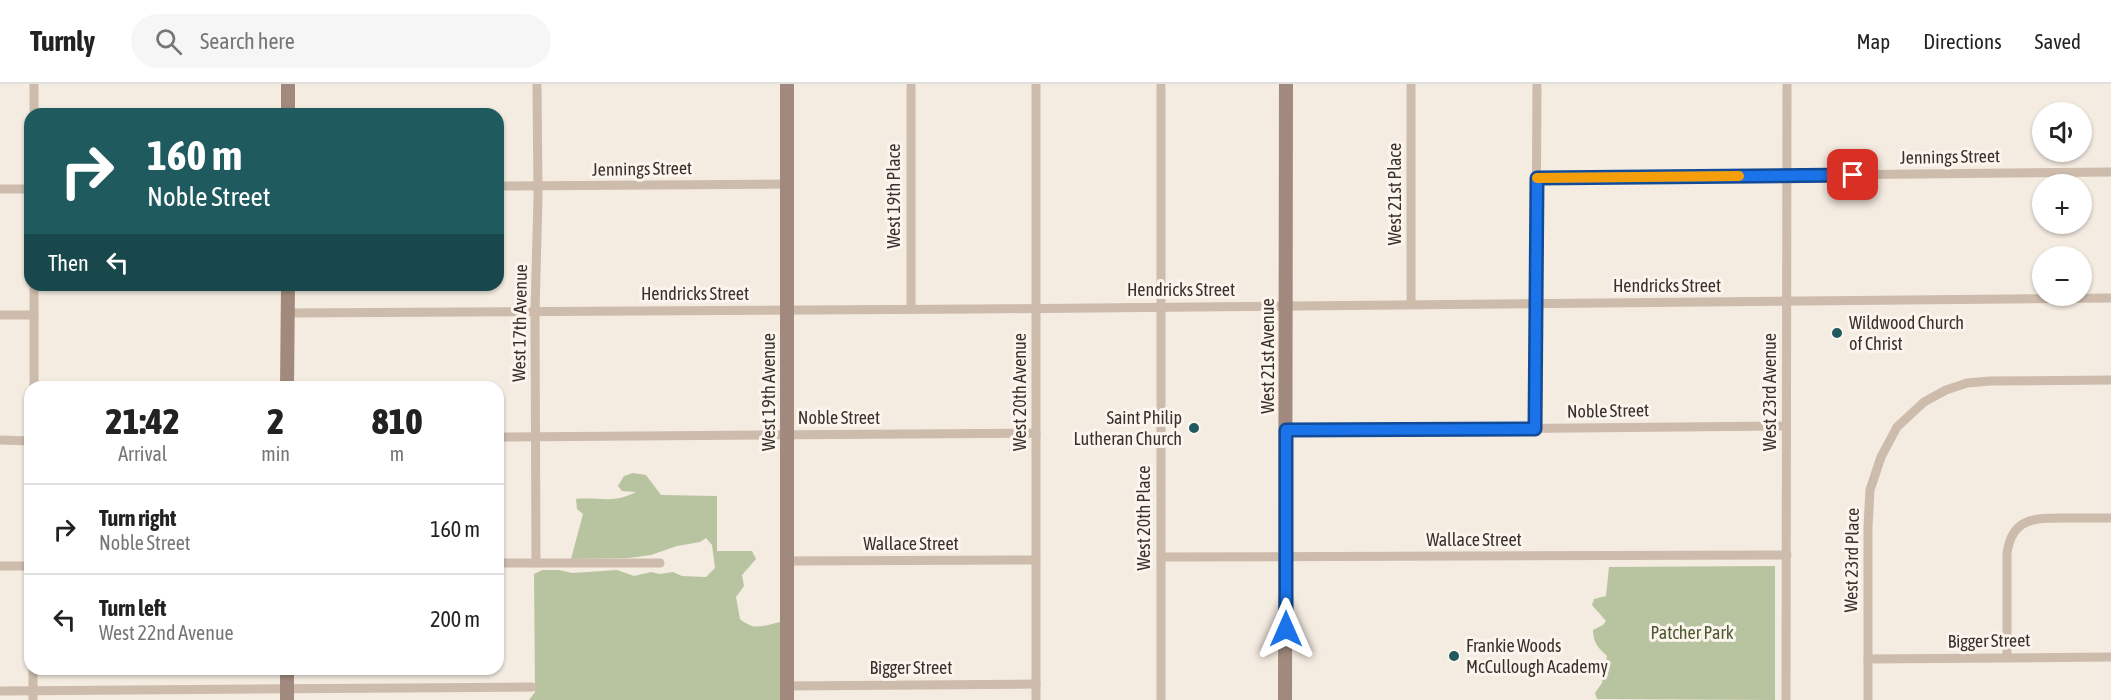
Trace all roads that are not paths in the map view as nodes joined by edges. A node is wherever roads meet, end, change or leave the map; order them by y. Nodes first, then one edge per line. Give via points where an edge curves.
1 (34, 84) edge
2 (288, 84) edge
3 (537, 84) edge
4 (787, 84) edge
5 (911, 84) edge
6 (1036, 84) edge
7 (1161, 84) edge
8 (1286, 84) edge
9 (1412, 84) edge
10 (1537, 84) edge
11 (1787, 84) edge
12 (34, 108) edge
13 (288, 108) edge
14 (2111, 172) edge
15 (1787, 176) junction
16 (1537, 178) junction
17 (787, 184) junction
18 (504, 186) edge
19 (538, 186) junction
20 (0, 189) edge
21 (24, 189) edge
22 (34, 291) edge
23 (288, 291) edge
24 (2111, 298) edge
25 (1787, 301) junction
26 (1536, 303) junction
27 (1412, 304) junction
28 (1286, 306) junction
29 (1161, 307) junction
30 (1036, 308) junction
31 (911, 309) junction
32 (787, 310) junction
33 (535, 312) junction
34 (288, 313) junction
35 (0, 315) edge
36 (34, 315) junction
37 (2111, 380) edge
38 (34, 381) edge
39 (287, 381) edge
40 (1786, 426) junction
41 (1535, 429) junction
42 (1286, 430) junction
43 (1036, 433) junction
44 (787, 435) junction
45 (504, 437) edge
46 (536, 437) junction
47 (0, 440) edge
48 (24, 441) edge
49 (2111, 518) edge
50 (1787, 555) junction
51 (1161, 557) junction
52 (1286, 557) junction
53 (1036, 560) junction
54 (787, 561) junction
55 (536, 562) junction
56 (504, 563) edge
57 (660, 563) dead end
58 (0, 566) edge
59 (24, 566) edge
60 (2007, 657) junction
61 (2111, 657) edge
62 (1868, 659) junction
63 (33, 675) edge
64 (287, 675) edge
65 (1036, 684) junction
66 (532, 687) dead end
67 (0, 691) edge
68 (787, 693) edge
69 (287, 695) edge
70 (33, 696) edge
71 (1036, 700) edge
72 (1161, 700) edge
73 (1286, 700) edge
74 (1786, 700) edge
75 (1868, 700) edge

1 - 12 street
2 - 13 street
3 - 19 street, West 17th Avenue
4 - 17 street, West 19th Avenue
5 - 31 street, West 19th Place
6 - 30 street, West 20th Avenue
7 - 29 street, West 20th Place
8 - 28 street, West 21st Avenue
9 - 27 street, West 21st Place
10 - 16 street
11 - 15 street, West 23rd Avenue
14 - 15 street, Jennings Street
15 - 16 street, Jennings Street
15 - 25 street, West 23rd Avenue
16 - 26 street
17 - 19 street, Jennings Street
17 - 32 street, West 19th Avenue
18 - 19 street, Jennings Street
19 - 33 street, West 17th Avenue
20 - 21 street
22 - 36 street
23 - 34 street
24 - 25 street, Hendricks Street
25 - 26 street, Hendricks Street
25 - 40 street, West 23rd Avenue
26 - 27 street, Hendricks Street
26 - 41 street
27 - 28 street, Hendricks Street
28 - 29 street, Hendricks Street
28 - 42 street, West 21st Avenue
29 - 30 street, Hendricks Street
29 - 51 street, West 20th Place
30 - 31 street, Hendricks Street
30 - 43 street, West 20th Avenue
31 - 32 street, Hendricks Street
32 - 33 street, Hendricks Street
32 - 44 street, West 19th Avenue
33 - 34 street, Hendricks Street
33 - 46 street, West 17th Avenue
34 - 39 street
35 - 36 street
36 - 38 street
37 - 62 street, West 23rd Place via 1967,383 1924,402 1897,427 1870,490
40 - 41 street, Noble Street
40 - 50 street, West 23rd Avenue
41 - 42 street, Noble Street
42 - 52 street, West 21st Avenue
43 - 44 street, Noble Street
43 - 53 street, West 20th Avenue
44 - 46 street, Noble Street
44 - 54 street, West 19th Avenue
45 - 46 street, Noble Street
46 - 55 street, West 17th Avenue
47 - 48 street
49 - 60 street via 2037,518 2020,526 2011,538 2007,553
50 - 52 street, Wallace Street
50 - 74 street, West 23rd Avenue
51 - 52 street, Wallace Street
51 - 72 street, West 20th Place
52 - 73 street, West 21st Avenue
53 - 54 street, Wallace Street
53 - 65 street, West 20th Avenue
54 - 68 street, West 19th Avenue
55 - 56 street
55 - 57 street
58 - 59 street
60 - 61 street, Bigger Street
60 - 62 street, Bigger Street
62 - 75 street, West 23rd Place
63 - 70 street
64 - 69 street
65 - 68 street, Bigger Street
65 - 71 street, West 20th Avenue
66 - 69 street
67 - 70 street
69 - 70 street

